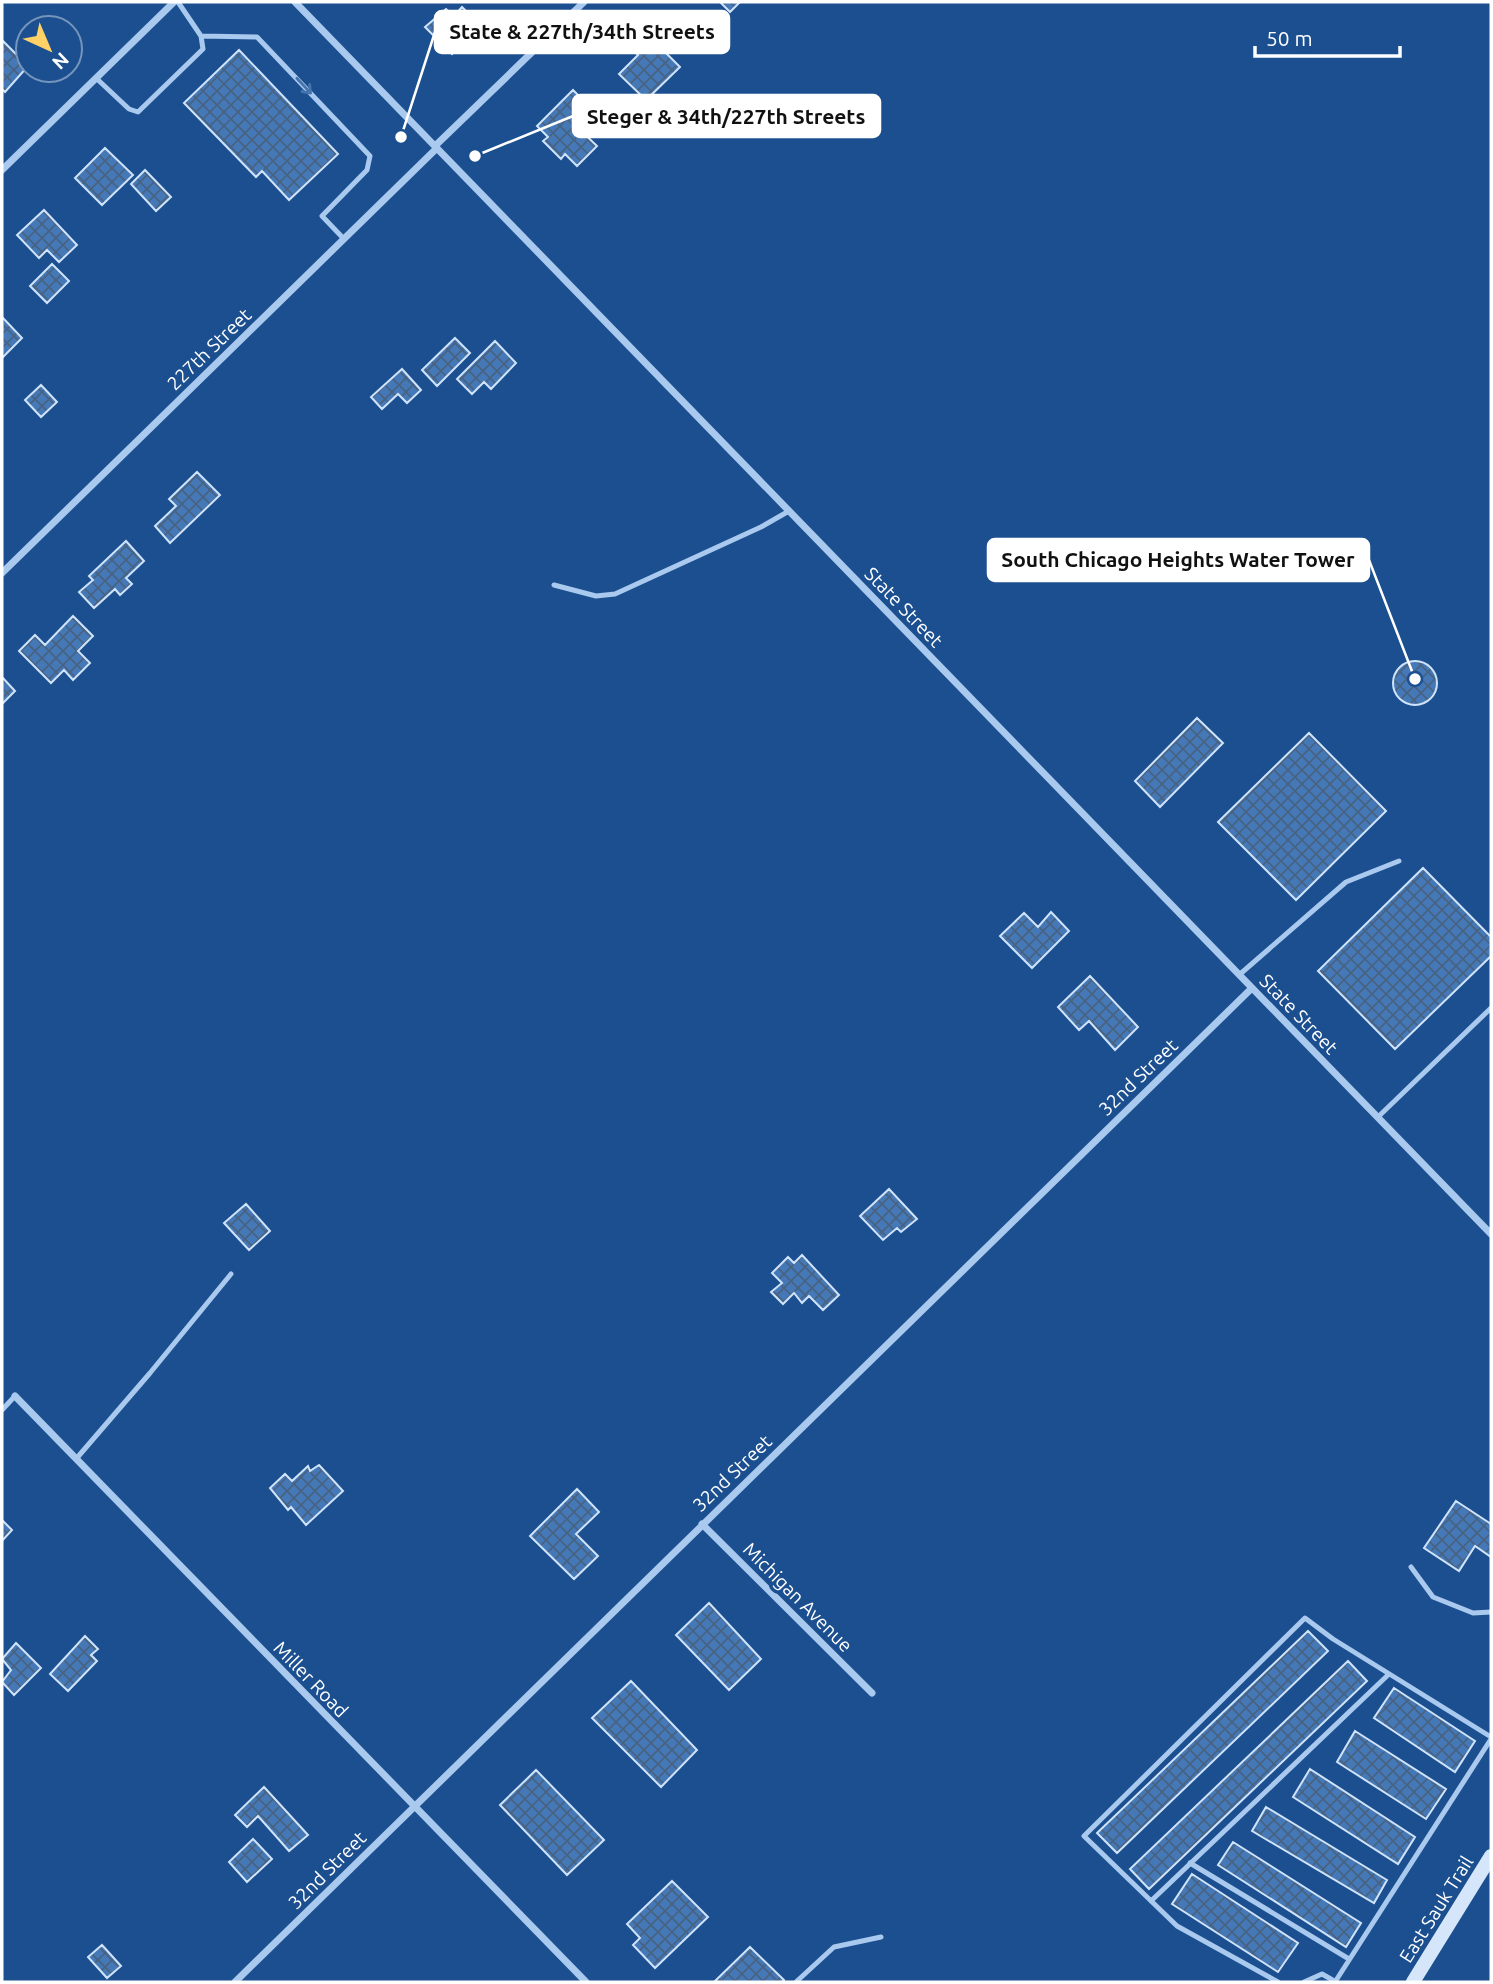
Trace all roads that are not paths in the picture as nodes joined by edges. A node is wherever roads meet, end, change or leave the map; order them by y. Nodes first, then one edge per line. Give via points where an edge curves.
1 (176, 2) edge
2 (295, 2) edge
3 (584, 2) edge
4 (201, 36) junction
5 (96, 78) junction
6 (436, 147) junction
7 (2, 170) edge
8 (344, 239) junction
9 (789, 511) junction
10 (2, 573) edge
11 (554, 585) dead end
12 (1398, 861) dead end
13 (1239, 975) junction
14 (1252, 988) junction
15 (1491, 1008) edge
16 (1378, 1117) junction
17 (1491, 1234) edge
18 (232, 1274) dead end
19 (15, 1396) joint
20 (2, 1410) edge
21 (76, 1458) junction
22 (702, 1524) junction
23 (1411, 1567) dead end
24 (1491, 1612) edge
25 (1389, 1674) junction
26 (872, 1693) dead end
27 (1491, 1738) edge
28 (414, 1807) junction
29 (1491, 1856) edge
30 (1190, 1863) junction
31 (1151, 1901) junction
32 (881, 1937) dead end
33 (1349, 1959) junction
34 (236, 1982) edge
35 (586, 1982) edge
36 (796, 1982) edge
37 (1278, 1982) edge
38 (1304, 1982) edge
39 (1336, 1982) edge
40 (1413, 1982) edge

1 - 4 lane
1 - 5 street
2 - 6 street, State Street
3 - 6 street, 227th Street
4 - 5 lane via 203,49 138,112 128,109
4 -> 8 lane via 257,37 370,156 367,170 322,216
5 - 7 street
6 - 8 street, 227th Street
6 - 9 street, State Street
8 - 10 street, 227th Street
9 - 11 lane via 615,594 596,596
9 - 13 street, State Street
12 - 13 lane via 1346,882
13 - 14 street, State Street
14 - 16 street, State Street
14 - 22 street, 32nd Street
15 - 16 lane
16 - 17 street, State Street
18 - 21 lane
19 - 20 lane
19 - 21 street, Miller Road
21 - 28 street, Miller Road
22 - 26 street, Michigan Avenue
22 - 28 street, 32nd Street
23 - 24 lane via 1433,1597 1473,1613
25 - 27 lane
25 - 30 lane
25 - 31 lane via 1305,1619 1084,1836
27 - 33 lane
28 - 34 street, 32nd Street
28 - 35 street, Miller Road
29 - 40 main road, East Sauk Trail
30 - 31 lane
30 - 33 lane
31 - 37 lane via 1177,1926
32 - 36 lane via 834,1947
33 - 39 lane
38 - 39 lane via 1322,1973

